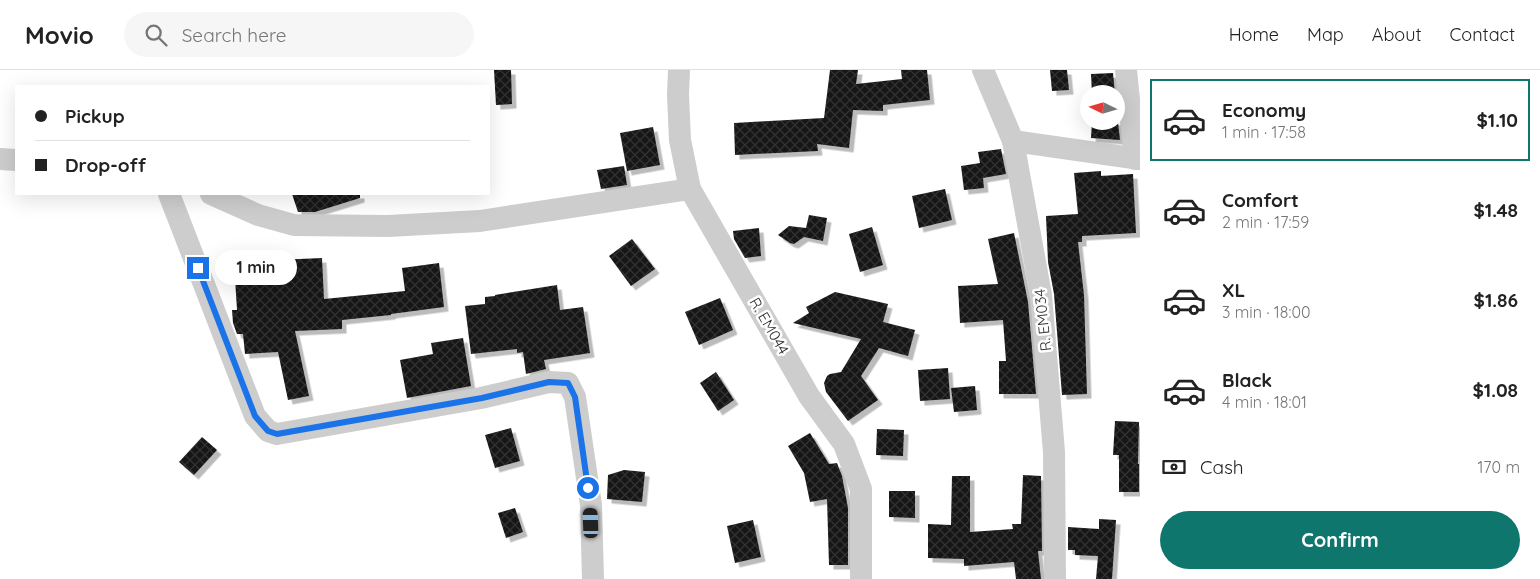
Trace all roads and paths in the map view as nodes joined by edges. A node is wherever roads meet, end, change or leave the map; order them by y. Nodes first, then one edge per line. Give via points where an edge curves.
1 (678, 70) edge
2 (983, 70) edge
3 (1126, 70) edge
4 (1012, 141) junction
5 (0, 158) edge
6 (1138, 159) edge
7 (15, 160) edge
8 (690, 189) junction
9 (169, 195) edge
10 (212, 195) edge
11 (593, 579) edge
12 (861, 579) edge
13 (1055, 579) edge

1 - 8 street, R. EM044 via 680,140
2 - 4 street, R. EM034
3 - 6 street
4 - 6 street
4 - 13 street, R. EM034 via 1041,295 1054,452
5 - 7 street
8 - 10 street via 480,221 388,226 294,225 258,215
8 - 12 street, R. EM044 via 808,396 844,444 860,490
9 - 11 street via 255,416 268,431 277,434 482,398 549,382 568,383 575,397 591,505

